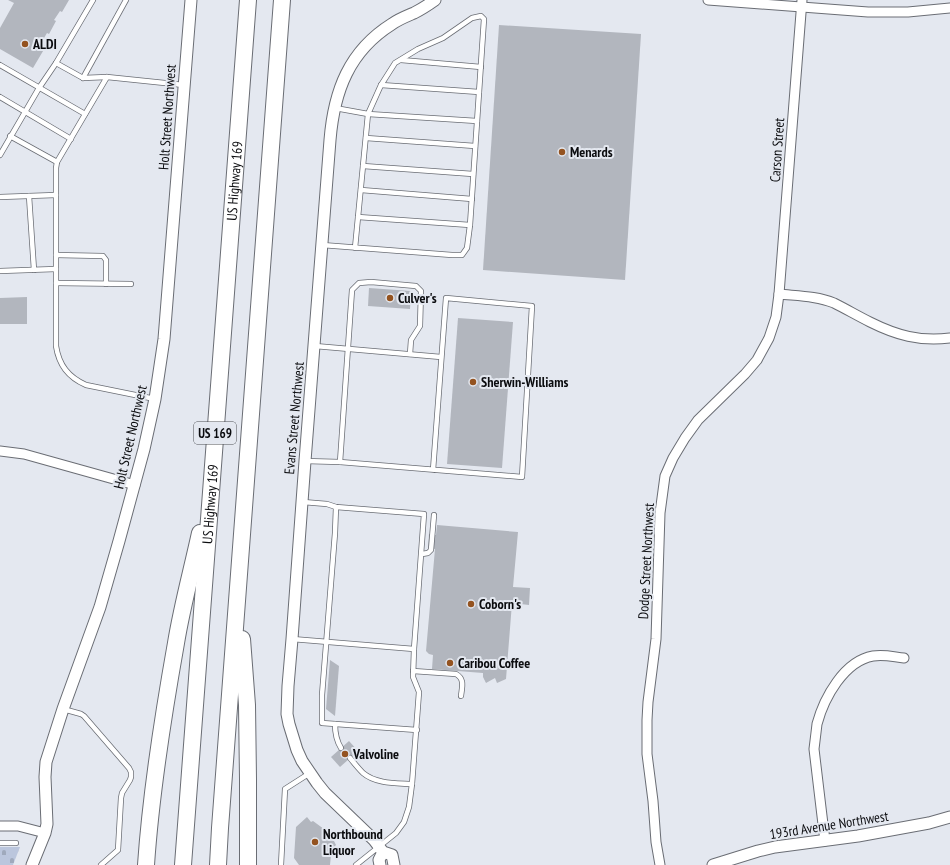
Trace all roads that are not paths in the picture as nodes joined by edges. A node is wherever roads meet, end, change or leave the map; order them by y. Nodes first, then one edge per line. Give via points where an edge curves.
1 (93, 0) edge
2 (126, 0) edge
3 (191, 0) edge
4 (248, 0) edge
5 (282, 0) edge
6 (435, 0) edge
7 (708, 0) edge
8 (802, 4) edge
9 (950, 8) edge
10 (400, 60) junction
11 (56, 63) junction
12 (0, 65) edge
13 (481, 67) junction
14 (107, 77) junction
15 (82, 78) junction
16 (184, 85) junction
17 (382, 85) junction
18 (39, 88) junction
19 (479, 92) junction
20 (0, 97) edge
21 (335, 108) junction
22 (25, 112) junction
23 (85, 114) junction
24 (368, 114) junction
25 (477, 121) junction
26 (10, 136) junction
27 (366, 138) junction
28 (71, 139) junction
29 (475, 146) junction
30 (0, 155) edge
31 (57, 162) junction
32 (363, 166) junction
33 (473, 174) junction
34 (360, 190) junction
35 (56, 195) junction
36 (29, 196) junction
37 (0, 197) edge
38 (472, 199) junction
39 (358, 217) junction
40 (470, 225) junction
41 (322, 245) junction
42 (355, 248) junction
43 (56, 255) junction
44 (56, 268) junction
45 (34, 270) junction
46 (0, 271) edge
47 (56, 283) junction
48 (106, 284) junction
49 (131, 284) dead end
50 (780, 294) junction
51 (950, 338) edge
52 (315, 346) junction
53 (349, 349) junction
54 (410, 354) junction
55 (441, 357) junction
56 (155, 399) junction
57 (0, 451) edge
58 (305, 461) junction
59 (340, 462) junction
60 (433, 470) junction
61 (212, 477) junction
62 (135, 485) junction
63 (303, 502) junction
64 (336, 506) junction
65 (434, 515) dead end
66 (422, 554) junction
67 (238, 586) junction
68 (292, 638) junction
69 (326, 642) junction
70 (414, 649) junction
71 (904, 658) dead end
72 (413, 671) junction
73 (461, 696) dead end
74 (63, 709) junction
75 (336, 724) junction
76 (417, 730) junction
77 (341, 748) dead end
78 (350, 758) dead end
79 (310, 773) junction
80 (412, 784) junction
81 (950, 817) edge
82 (0, 826) edge
83 (45, 832) junction
84 (825, 841) junction
85 (0, 843) edge
86 (16, 844) dead end
87 (381, 849) junction
88 (32, 865) edge
89 (101, 865) edge
90 (146, 865) edge
91 (183, 865) edge
92 (218, 865) edge
93 (248, 865) edge
94 (280, 865) edge
95 (356, 865) edge
96 (380, 865) edge
97 (394, 865) edge
98 (660, 865) edge
99 (713, 865) edge

1 - 11 lane
2 - 15 lane
3 - 16 street, Holt Street Northwest
4 - 61 highway, US Highway 169 / US 169
5 - 67 highway, US 169
6 - 21 street, Evans Street Northwest via 394,23 365,46 343,80
7 - 8 street
8 - 9 street via 868,12
8 - 50 street, Carson Street
10 - 13 lane
10 - 13 lane via 443,38 472,18 481,16 484,19
10 - 17 lane via 395,63
11 - 15 lane
11 - 18 lane
12 - 18 lane
13 - 19 lane
14 - 15 lane
14 - 16 lane
14 - 23 lane
16 - 56 street, Holt Street Northwest via 166,324
17 - 19 lane
17 - 24 lane
18 - 22 lane
18 - 23 lane
19 - 25 lane
20 - 22 lane
21 - 24 lane
21 - 41 street, Evans Street Northwest
22 - 26 lane
22 - 28 lane
23 - 28 lane
24 - 25 lane
24 - 27 lane
25 - 29 lane
26 - 30 lane
26 - 31 lane
27 - 29 lane
27 - 32 lane
28 - 31 lane
29 - 33 lane
31 - 35 lane
32 - 33 lane
32 - 34 lane
33 - 38 lane
34 - 38 lane
34 - 39 lane
35 - 36 lane
35 - 43 lane
36 - 37 lane
36 - 45 lane
38 - 40 lane
39 - 40 lane
39 - 42 lane
40 - 42 lane via 467,248 462,255
41 - 42 lane
41 - 52 street, Evans Street Northwest
43 - 44 lane
43 - 48 lane via 103,256 106,260
44 - 45 lane
44 - 47 lane
45 - 46 lane
47 - 48 lane
47 - 56 lane via 57,354 68,373 86,385
48 - 49 lane
50 - 51 street via 811,296 833,303 887,330 910,337
50 - 98 street, Dodge Street Northwest via 769,338 757,360 698,420 673,458 665,476 660,513 656,639 647,720 647,754
52 - 53 lane
52 - 58 street, Evans Street Northwest
53 - 54 lane
53 - 54 lane via 352,290 359,283 371,282 416,286 422,292 420,326 411,340
53 - 59 lane
54 - 55 lane
55 - 60 lane
55 - 60 lane via 446,298 532,306 522,477
56 - 62 street, Holt Street Northwest
57 - 62 street via 24,454
58 - 59 lane
58 - 63 street, Evans Street Northwest
59 - 60 lane
61 - 90 highway via 176,642 157,757
61 - 91 highway, US Highway 169 / US 169
62 - 74 street, Holt Street Northwest via 100,607
63 - 64 lane
63 - 68 street, Evans Street Northwest
64 - 66 lane via 424,514
64 - 69 lane
65 - 66 lane via 431,550
66 - 70 lane
67 - 92 highway, US 169
67 - 93 highway via 247,705
68 - 69 lane
68 - 79 street, Evans Street Northwest via 287,714 296,750
69 - 70 lane
69 - 75 lane via 322,723
70 - 72 lane
71 - 84 street via 874,656 856,663 839,679 826,700 818,724 814,749
72 - 73 lane via 456,674 462,679
72 - 76 lane via 412,677 419,692
74 - 83 street, Holt Street Northwest via 46,762
74 - 89 lane via 84,716 131,772 130,780 122,793 118,850
75 - 76 lane
75 - 77 lane via 336,738
76 - 80 lane
78 - 80 lane via 363,773 376,780
79 - 87 street, Evans Street Northwest via 325,793
79 - 94 lane via 285,788
80 - 87 lane via 404,822
81 - 84 street, 193rd Avenue Northwest
82 - 83 street via 18,826
83 - 88 street, Holt Street Northwest
84 - 99 street, 193rd Avenue Northwest via 776,847
85 - 86 lane
87 - 95 lane
87 - 96 street
87 - 97 street, Evans Street Northwest via 392,854

